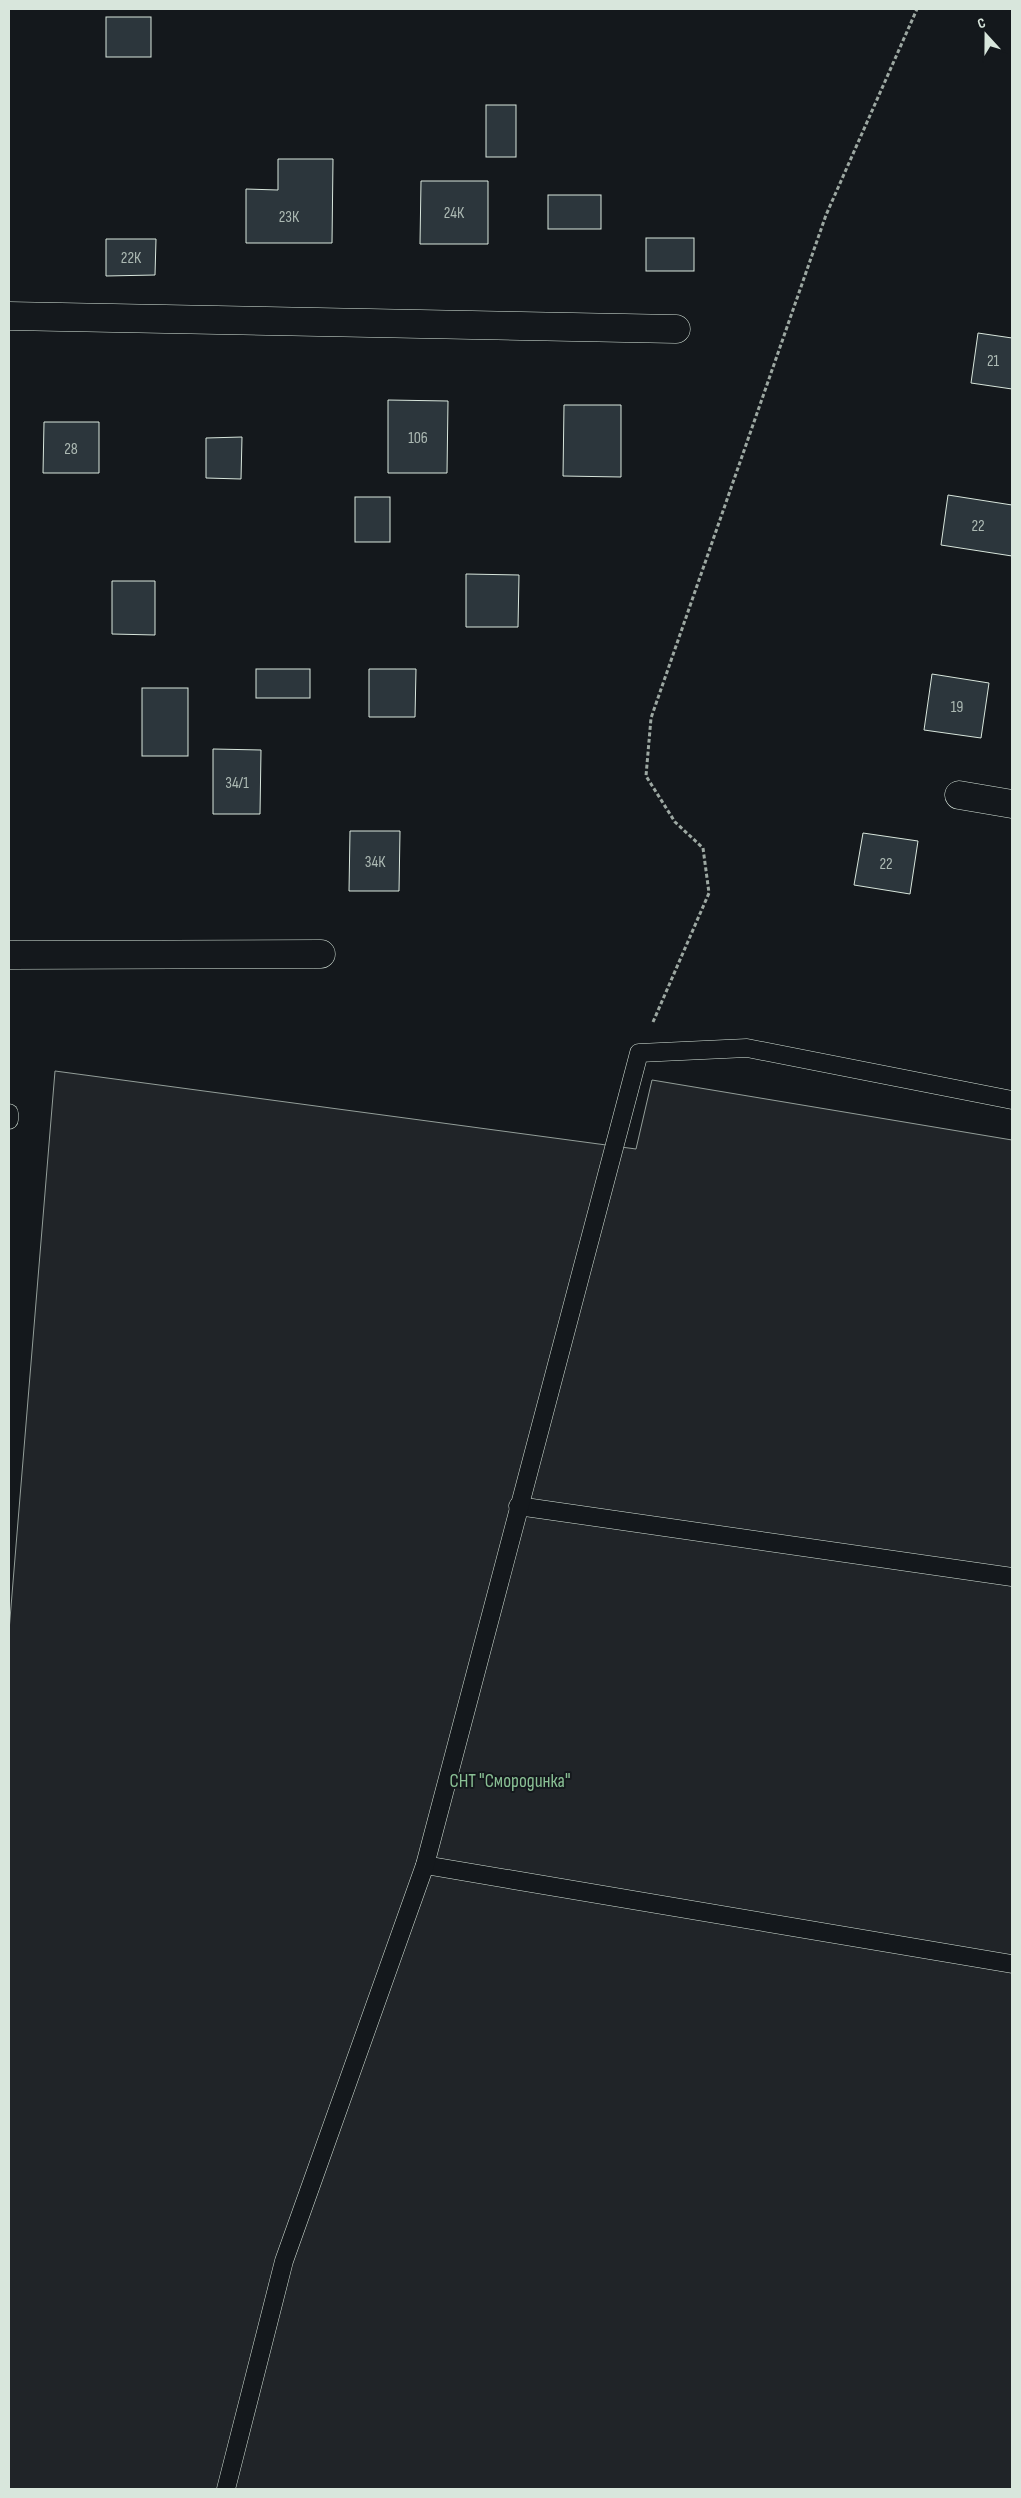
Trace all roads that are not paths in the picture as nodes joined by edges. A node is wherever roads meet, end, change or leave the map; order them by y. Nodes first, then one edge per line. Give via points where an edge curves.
1 (9, 316) edge
2 (676, 329) dead end
3 (959, 795) dead end
4 (1012, 804) edge
5 (321, 954) dead end
6 (9, 955) edge
7 (1012, 1100) edge
8 (518, 1506) junction
9 (1012, 1577) edge
10 (425, 1865) junction
11 (1012, 1964) edge
12 (226, 2489) edge

1 - 2 street
3 - 4 street
5 - 6 street
7 - 8 lane via 747,1048 639,1054
8 - 9 lane
8 - 10 lane
10 - 11 lane
10 - 12 lane via 284,2261

